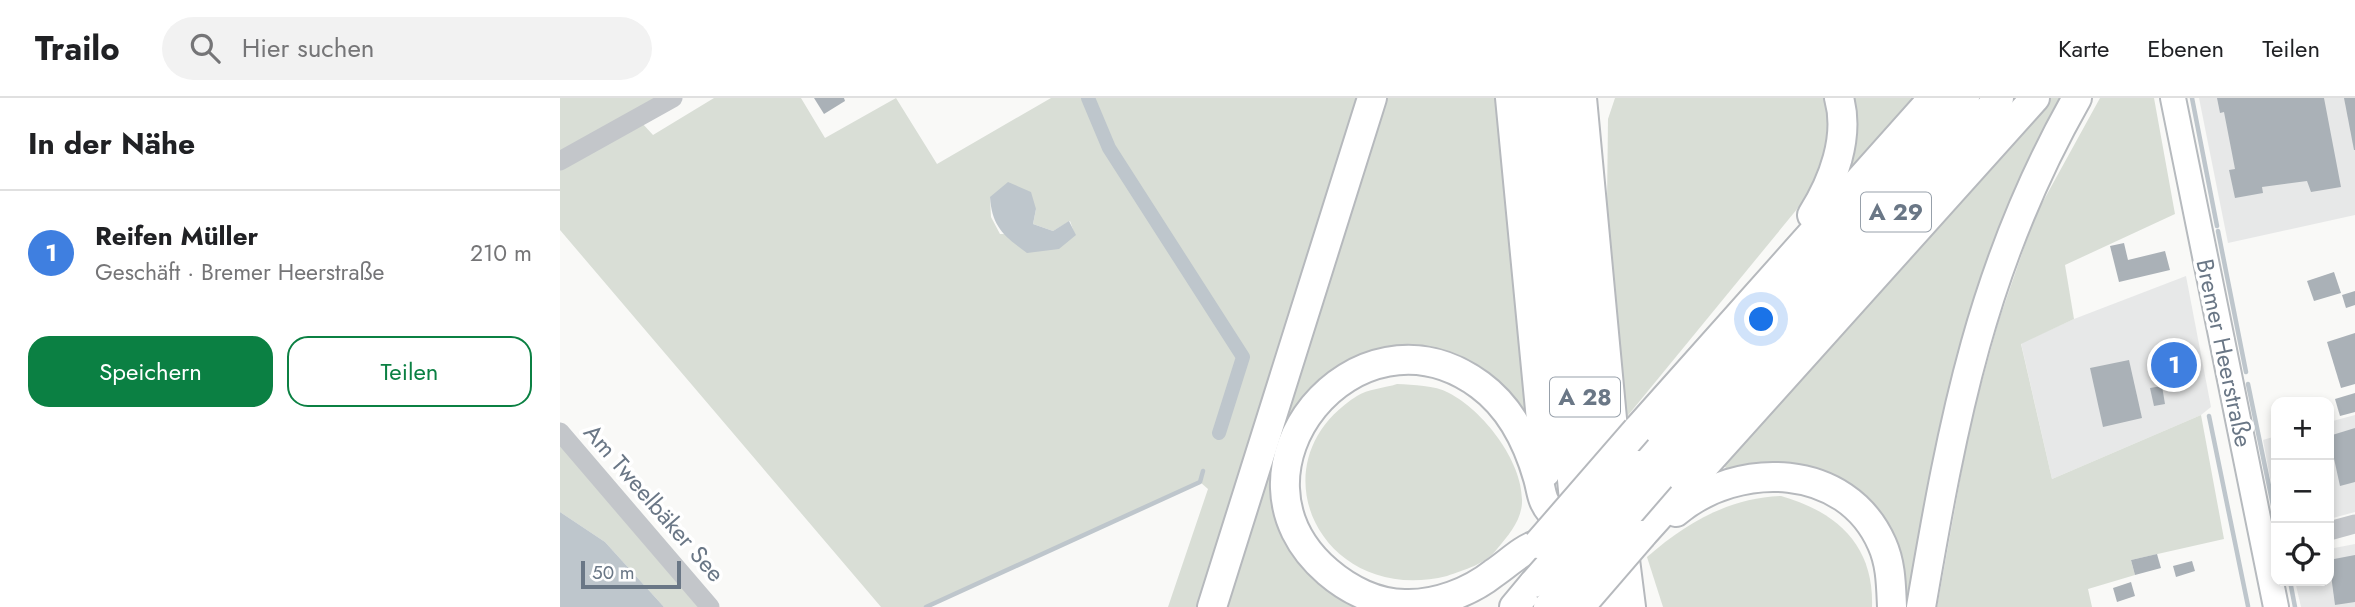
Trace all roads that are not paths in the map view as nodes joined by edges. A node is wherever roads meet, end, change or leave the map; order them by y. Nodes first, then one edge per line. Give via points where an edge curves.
1 (673, 98) edge
2 (1372, 98) edge
3 (1510, 98) edge
4 (1535, 98) edge
5 (1558, 98) edge
6 (1582, 98) edge
7 (1602, 98) edge
8 (1839, 98) edge
9 (1933, 98) edge
10 (1965, 98) edge
11 (1999, 98) edge
12 (2035, 98) edge
13 (2077, 98) edge
14 (2173, 98) edge
15 (560, 161) edge
16 (1593, 238) junction
17 (1749, 300) junction
18 (560, 432) edge
19 (1649, 471) junction
20 (1551, 512) junction
21 (2355, 524) edge
22 (2334, 530) edge
23 (1642, 535) junction
24 (1538, 544) junction
25 (2271, 545) edge
26 (1624, 558) junction
27 (2274, 586) edge
28 (1541, 595) edge
29 (710, 607) edge
30 (1212, 607) edge
31 (1480, 607) edge
32 (1514, 607) edge
33 (1562, 607) edge
34 (1580, 607) edge
35 (1586, 607) edge
36 (1608, 607) edge
37 (1631, 607) edge
38 (1643, 607) edge
39 (1892, 607) edge
40 (1921, 607) edge
41 (2276, 607) edge

1 - 15 street
2 - 30 highway
3 - 20 highway
4 - 35 highway, A 28
5 - 36 highway, A 28
6 - 16 highway
7 - 16 highway via 1596,146 1600,224
8 - 17 highway via 1842,133 1828,186 1814,213 1758,281
9 - 17 highway
10 - 19 highway, A 29
11 - 19 highway, A 29
12 - 23 highway
13 - 40 highway via 2035,176 1981,317 1952,431
14 - 25 main road, Bremer Heerstraße
16 - 26 highway
17 - 24 highway, bridge
18 - 29 street, Am Tweelbäker See
19 - 28 highway, A 29, bridge
20 - 24 highway via 1542,500 1535,468 1516,424 1483,387 1444,366 1425,360 1396,360 1355,372 1332,386 1300,425 1287,460 1289,512 1300,540 1317,563 1358,592 1405,604 1433,601 1476,586
20 - 33 highway
21 - 22 street
23 - 34 highway, bridge
23 - 39 highway via 1690,500 1730,482 1750,476 1803,480 1828,489 1867,520 1882,543 1891,572
24 - 31 highway
26 - 37 highway
26 - 38 highway
27 - 41 main road, Bremer Heerstraße
28 - 32 highway, A 29

